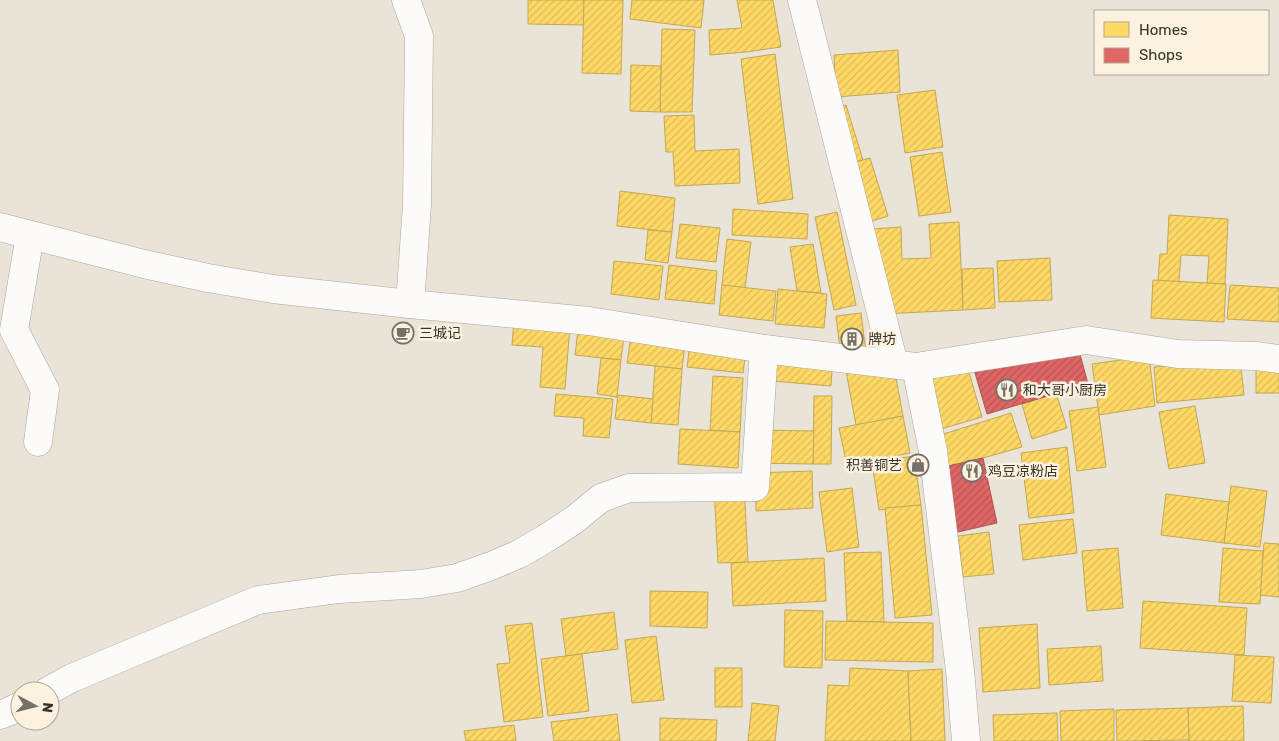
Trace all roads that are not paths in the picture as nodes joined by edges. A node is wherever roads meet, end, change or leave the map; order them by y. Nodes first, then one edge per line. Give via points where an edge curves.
1 (406, 0) edge
2 (802, 0) edge
3 (0, 228) edge
4 (30, 235) junction
5 (410, 304) junction
6 (764, 349) junction
7 (1279, 359) edge
8 (905, 366) junction
9 (38, 442) dead end
10 (60, 684) edge
11 (966, 741) edge

1 - 5 street via 419,36 417,205
2 - 8 street
3 - 4 street
4 - 5 street via 208,278
4 - 9 street via 14,330 45,390
5 - 6 street via 589,321
6 - 8 street
6 - 10 street via 755,487 630,488 601,498 574,520 519,554 457,578 258,600
7 - 8 street via 1178,354 1086,340
8 - 11 street via 934,460

